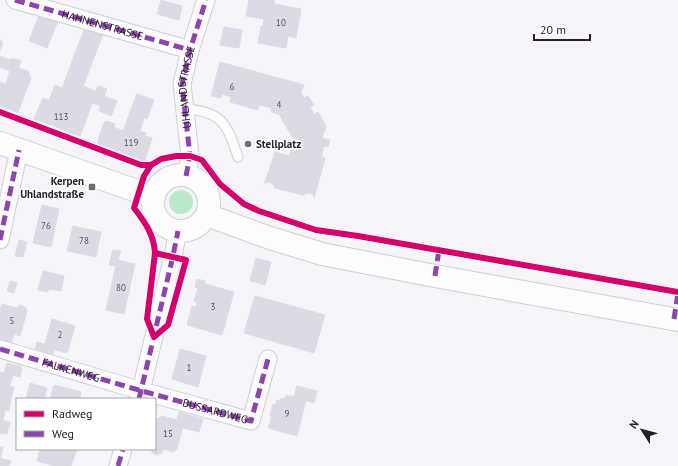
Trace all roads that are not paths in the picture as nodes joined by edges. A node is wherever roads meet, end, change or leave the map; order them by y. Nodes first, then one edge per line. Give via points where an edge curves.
1 (15, 0) edge
2 (206, 0) edge
3 (190, 50) junction
4 (185, 110) junction
5 (10, 146) edge
6 (238, 156) dead end
7 (186, 176) junction
8 (154, 197) junction
9 (207, 215) junction
10 (178, 231) junction
11 (0, 240) edge
12 (678, 320) edge
13 (0, 349) edge
14 (268, 359) dead end
15 (140, 395) edge
16 (153, 398) edge
17 (156, 399) edge
18 (124, 450) edge
19 (118, 466) edge

1 - 3 street, HAHNENSTRASSE
2 - 3 street, UHLANDSTRASSE
3 - 4 street, UHLANDSTRASSE via 182,84
4 - 6 lane via 202,110 223,123
4 - 7 street, UHLANDSTRASSE via 190,156
5 - 8 main road
5 - 11 street
7 - 8 main road via 166,180 158,187
7 - 9 main road via 196,179 204,186 209,200
8 - 10 main road via 156,215 161,223
9 - 10 main road via 195,228
9 - 12 main road via 322,254
10 - 15 street
13 - 15 street, FALKENWEG
14 - 17 street, BUSSARDWEG via 251,421
15 - 16 street, BUSSARDWEG
18 - 19 street

